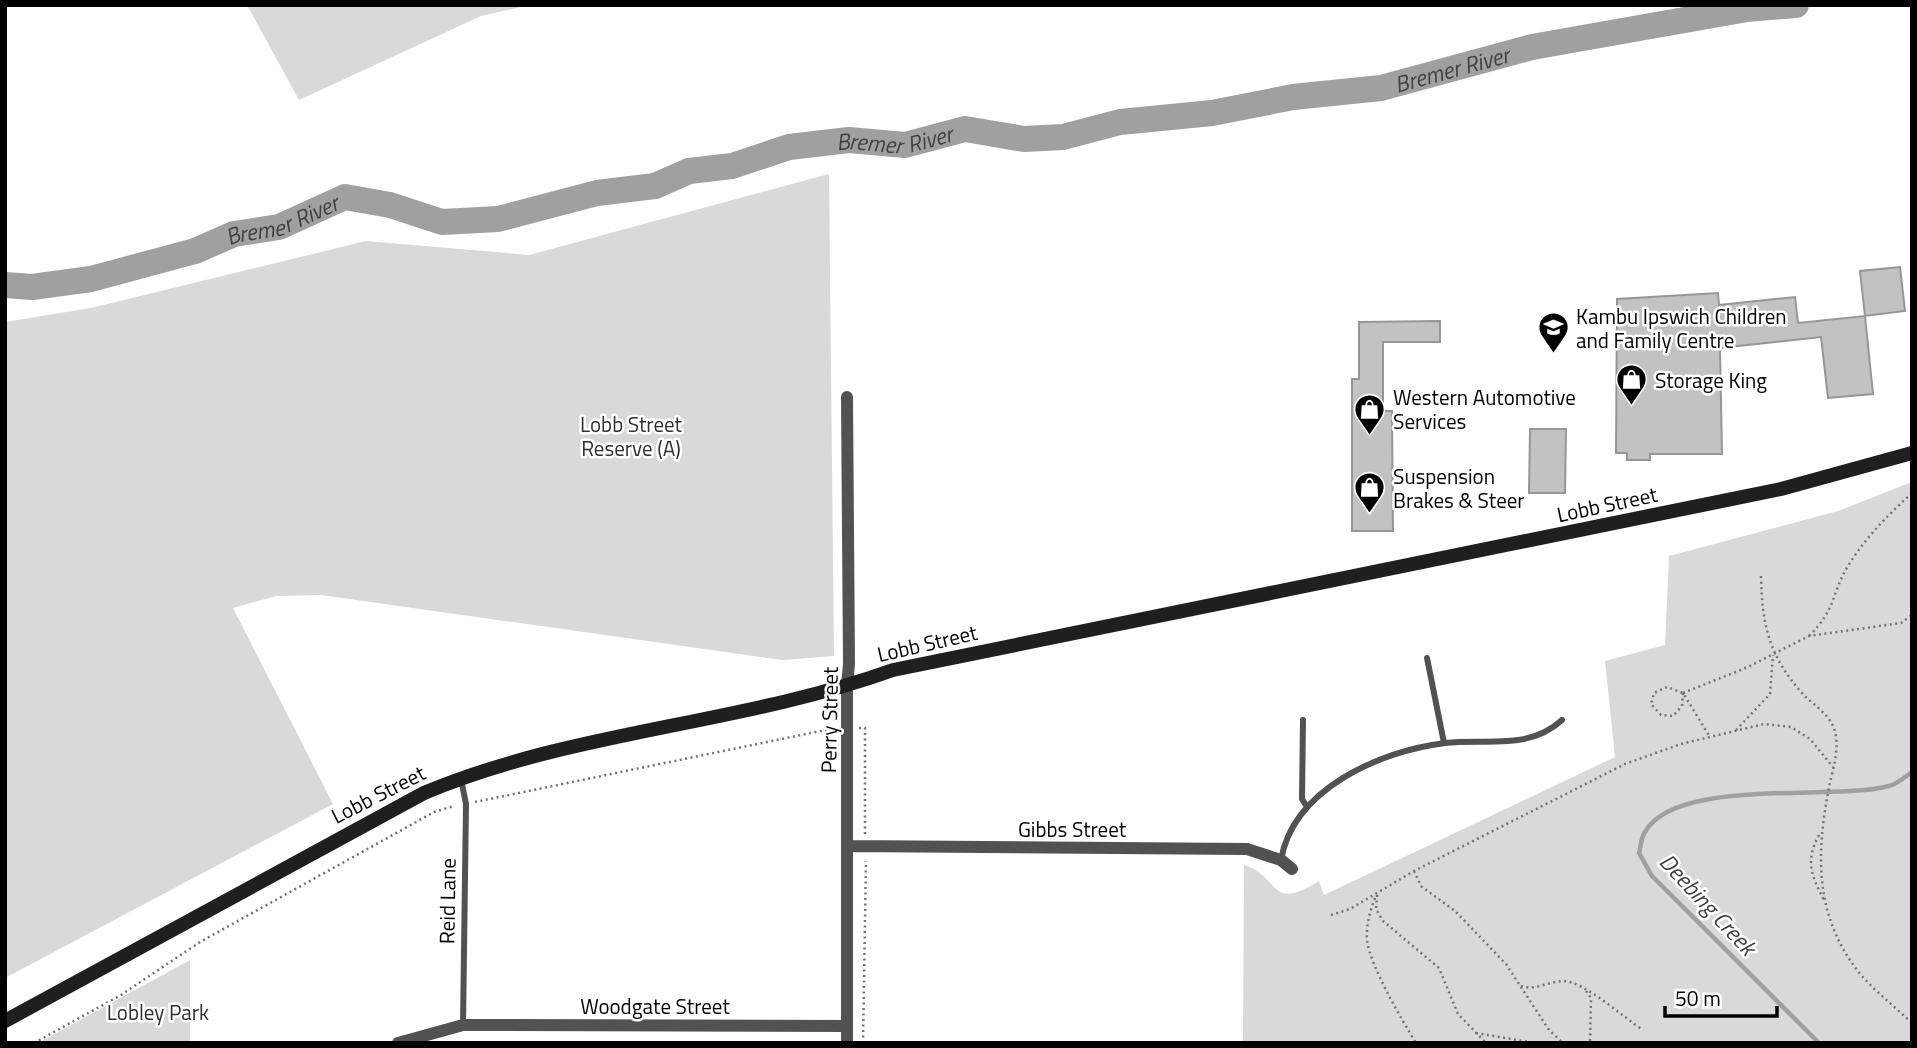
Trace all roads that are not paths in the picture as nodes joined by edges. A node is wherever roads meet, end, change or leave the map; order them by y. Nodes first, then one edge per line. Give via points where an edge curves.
1 (847, 397) dead end
2 (1912, 453) edge
3 (1427, 658) dead end
4 (847, 686) junction
5 (1303, 720) dead end
6 (1562, 720) dead end
7 (1444, 743) junction
8 (461, 777) junction
9 (1307, 807) junction
10 (847, 846) junction
11 (1281, 860) junction
12 (1292, 869) dead end
13 (5, 1021) edge
14 (463, 1025) junction
15 (847, 1026) junction
16 (398, 1043) edge
17 (847, 1043) edge

1 - 4 street, Perry Street
2 - 4 main road, Lobb Street via 1792,487 893,670
3 - 7 lane
4 - 8 main road, Lobb Street
4 - 10 street, Perry Street
5 - 9 lane via 1302,799
6 - 7 lane via 1549,732 1524,740
7 - 9 lane via 1368,765
8 - 13 main road, Lobb Street via 290,864
8 - 14 lane, Reid Lane via 466,804
9 - 11 lane via 1285,837
10 - 11 street, Gibbs Street via 1247,849
10 - 15 street, Perry Street
11 - 12 street, Gibbs Street
14 - 15 street, Woodgate Street
14 - 16 street, Woodgate Street
15 - 17 street, Perry Street

